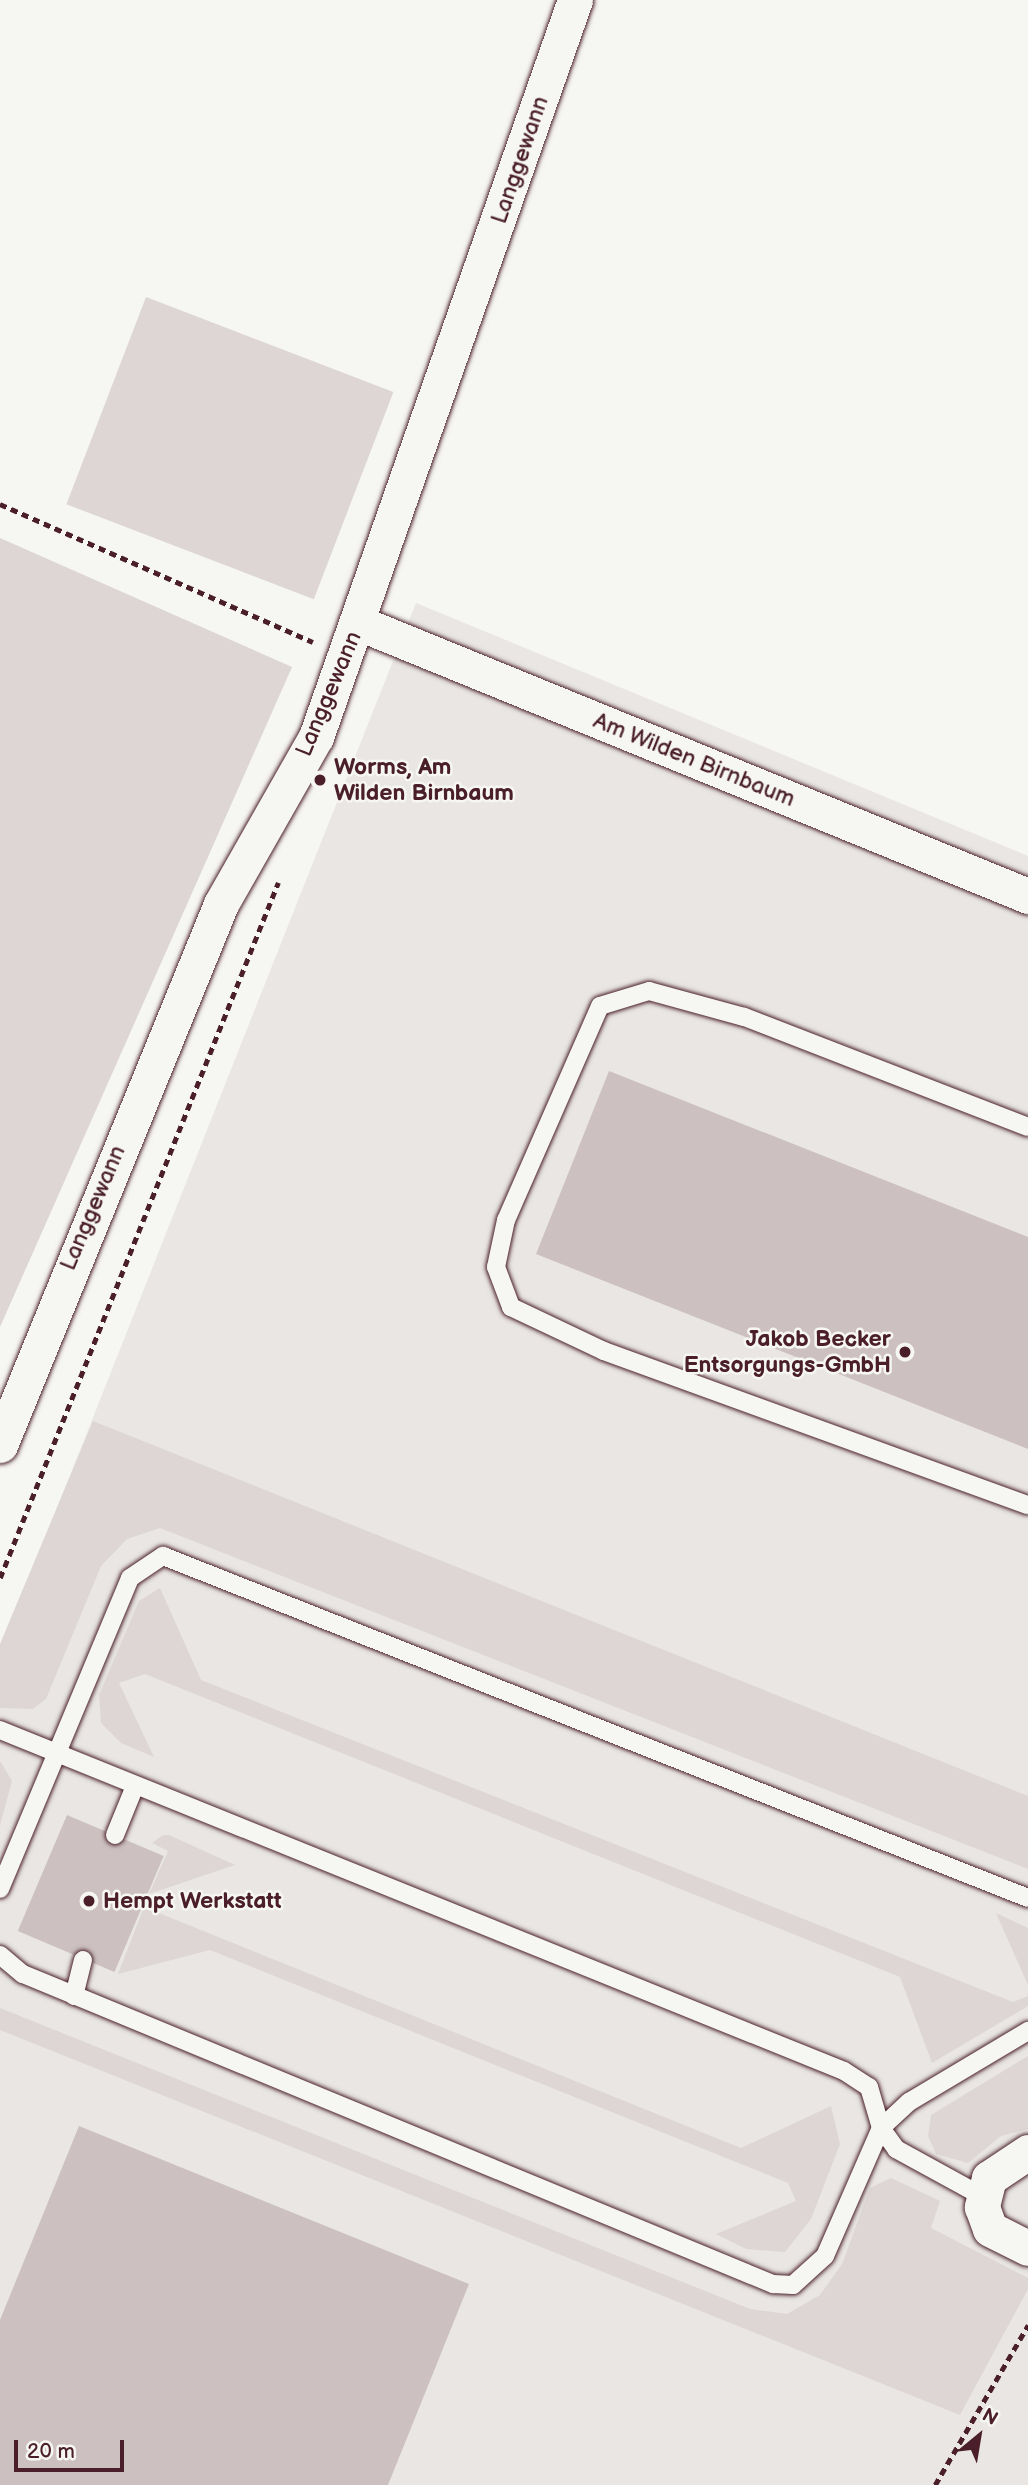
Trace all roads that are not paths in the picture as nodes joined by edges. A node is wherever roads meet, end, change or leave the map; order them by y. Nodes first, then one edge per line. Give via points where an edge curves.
1 (575, 0) edge
2 (359, 623) junction
3 (1028, 896) edge
4 (1028, 1127) edge
5 (0, 1445) edge
6 (1028, 1505) edge
7 (0, 1731) edge
8 (57, 1754) junction
9 (135, 1786) junction
10 (115, 1835) dead end
11 (0, 1889) edge
12 (1028, 1899) edge
13 (0, 1955) edge
14 (83, 1960) dead end
15 (74, 1996) junction
16 (1028, 2031) edge
17 (881, 2128) junction
18 (1028, 2152) edge
19 (982, 2196) junction
20 (1028, 2248) edge

1 - 2 street, Langgewann
2 - 3 street, Am Wilden Birnbaum
2 - 5 street, Langgewann via 316,737 220,904
4 - 6 lane via 744,1017 649,991 600,1006 506,1220 496,1267 512,1307 604,1351
7 - 8 lane
8 - 9 lane
8 - 11 lane
8 - 12 lane via 130,1578 163,1556
9 - 10 lane
9 - 17 lane via 844,2071 869,2087
13 - 15 lane via 23,1974
14 - 15 lane
15 - 17 lane via 773,2284 793,2285 825,2256
16 - 17 lane via 909,2102
17 - 19 lane via 896,2149
18 - 19 street via 1003,2164
19 - 20 street via 990,2229

